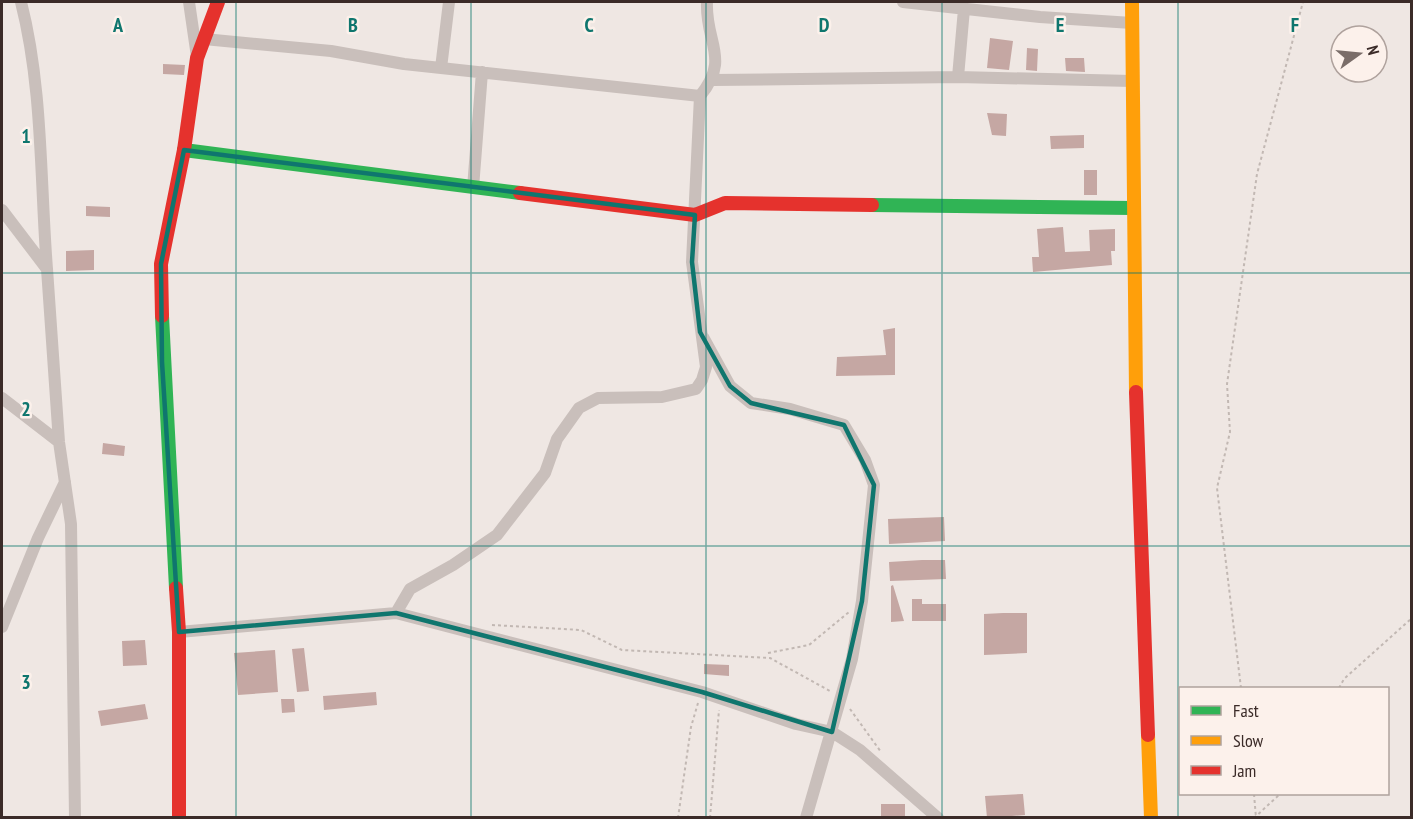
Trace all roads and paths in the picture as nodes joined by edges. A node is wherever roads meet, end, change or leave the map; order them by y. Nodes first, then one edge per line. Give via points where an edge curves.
1 (21, 2) edge
2 (189, 2) edge
3 (218, 2) edge
4 (449, 2) edge
5 (707, 2) edge
6 (903, 2) edge
7 (1132, 2) edge
8 (1303, 2) edge
9 (949, 5) edge
10 (964, 9) junction
11 (1132, 23) junction
12 (204, 39) junction
13 (197, 58) junction
14 (441, 68) junction
15 (482, 72) junction
16 (958, 77) junction
17 (713, 80) junction
18 (1132, 81) junction
19 (700, 96) junction
20 (184, 150) junction
21 (473, 188) junction
22 (1133, 208) junction
23 (2, 210) edge
24 (695, 215) junction
25 (47, 269) junction
26 (700, 332) junction
27 (2, 398) edge
28 (59, 442) junction
29 (65, 482) junction
30 (862, 602) junction
31 (396, 613) junction
32 (1412, 618) edge
33 (486, 624) dead end
34 (2, 626) edge
35 (179, 632) junction
36 (768, 653) dead end
37 (1241, 687) edge
38 (1340, 687) edge
39 (702, 692) junction
40 (720, 698) junction
41 (841, 698) junction
42 (832, 732) junction
43 (883, 756) dead end
44 (1254, 795) edge
45 (1279, 795) edge
46 (1256, 817) edge
47 (75, 818) edge
48 (179, 818) edge
49 (678, 818) edge
50 (710, 818) edge
51 (806, 818) edge
52 (938, 818) edge
53 (1151, 818) edge

1 - 25 street via 39,132
2 - 13 street
3 - 12 street
4 - 14 street
5 - 17 street via 706,15 717,61
6 - 9 street
7 - 11 street
8 - 37 path via 1257,174 1227,384 1230,432 1217,488
9 - 10 street
10 - 11 street
10 - 16 street
11 - 18 street
12 - 13 street
12 - 14 street via 331,51
13 - 20 street
14 - 15 street
15 - 19 street
15 - 21 street
16 - 17 street
16 - 18 street
17 - 19 street
18 - 22 street
19 - 24 street
20 - 21 street
20 - 35 street via 161,264 162,362
21 - 24 street
22 - 24 street via 725,203
22 - 53 street via 1136,426
23 - 25 street
24 - 26 street via 692,262
25 - 28 street
26 - 30 street via 730,386 752,403 790,409 844,425 865,460 874,484
26 - 31 street via 706,367 696,389 662,397 598,398 579,408 557,439 545,473 496,535 453,566 410,589
27 - 28 street
28 - 29 street
29 - 34 street
29 - 47 street via 71,524 74,611
30 - 36 path via 809,645
30 - 41 street
31 - 35 street
31 - 39 street
32 - 38 path
33 - 41 path via 581,630 622,650 770,658
35 - 48 street
39 - 40 street
39 - 49 path via 691,727
40 - 42 street
40 - 50 path
41 - 42 street
41 - 43 path
42 - 51 street
42 - 52 street via 860,750
44 - 46 path
45 - 46 path

